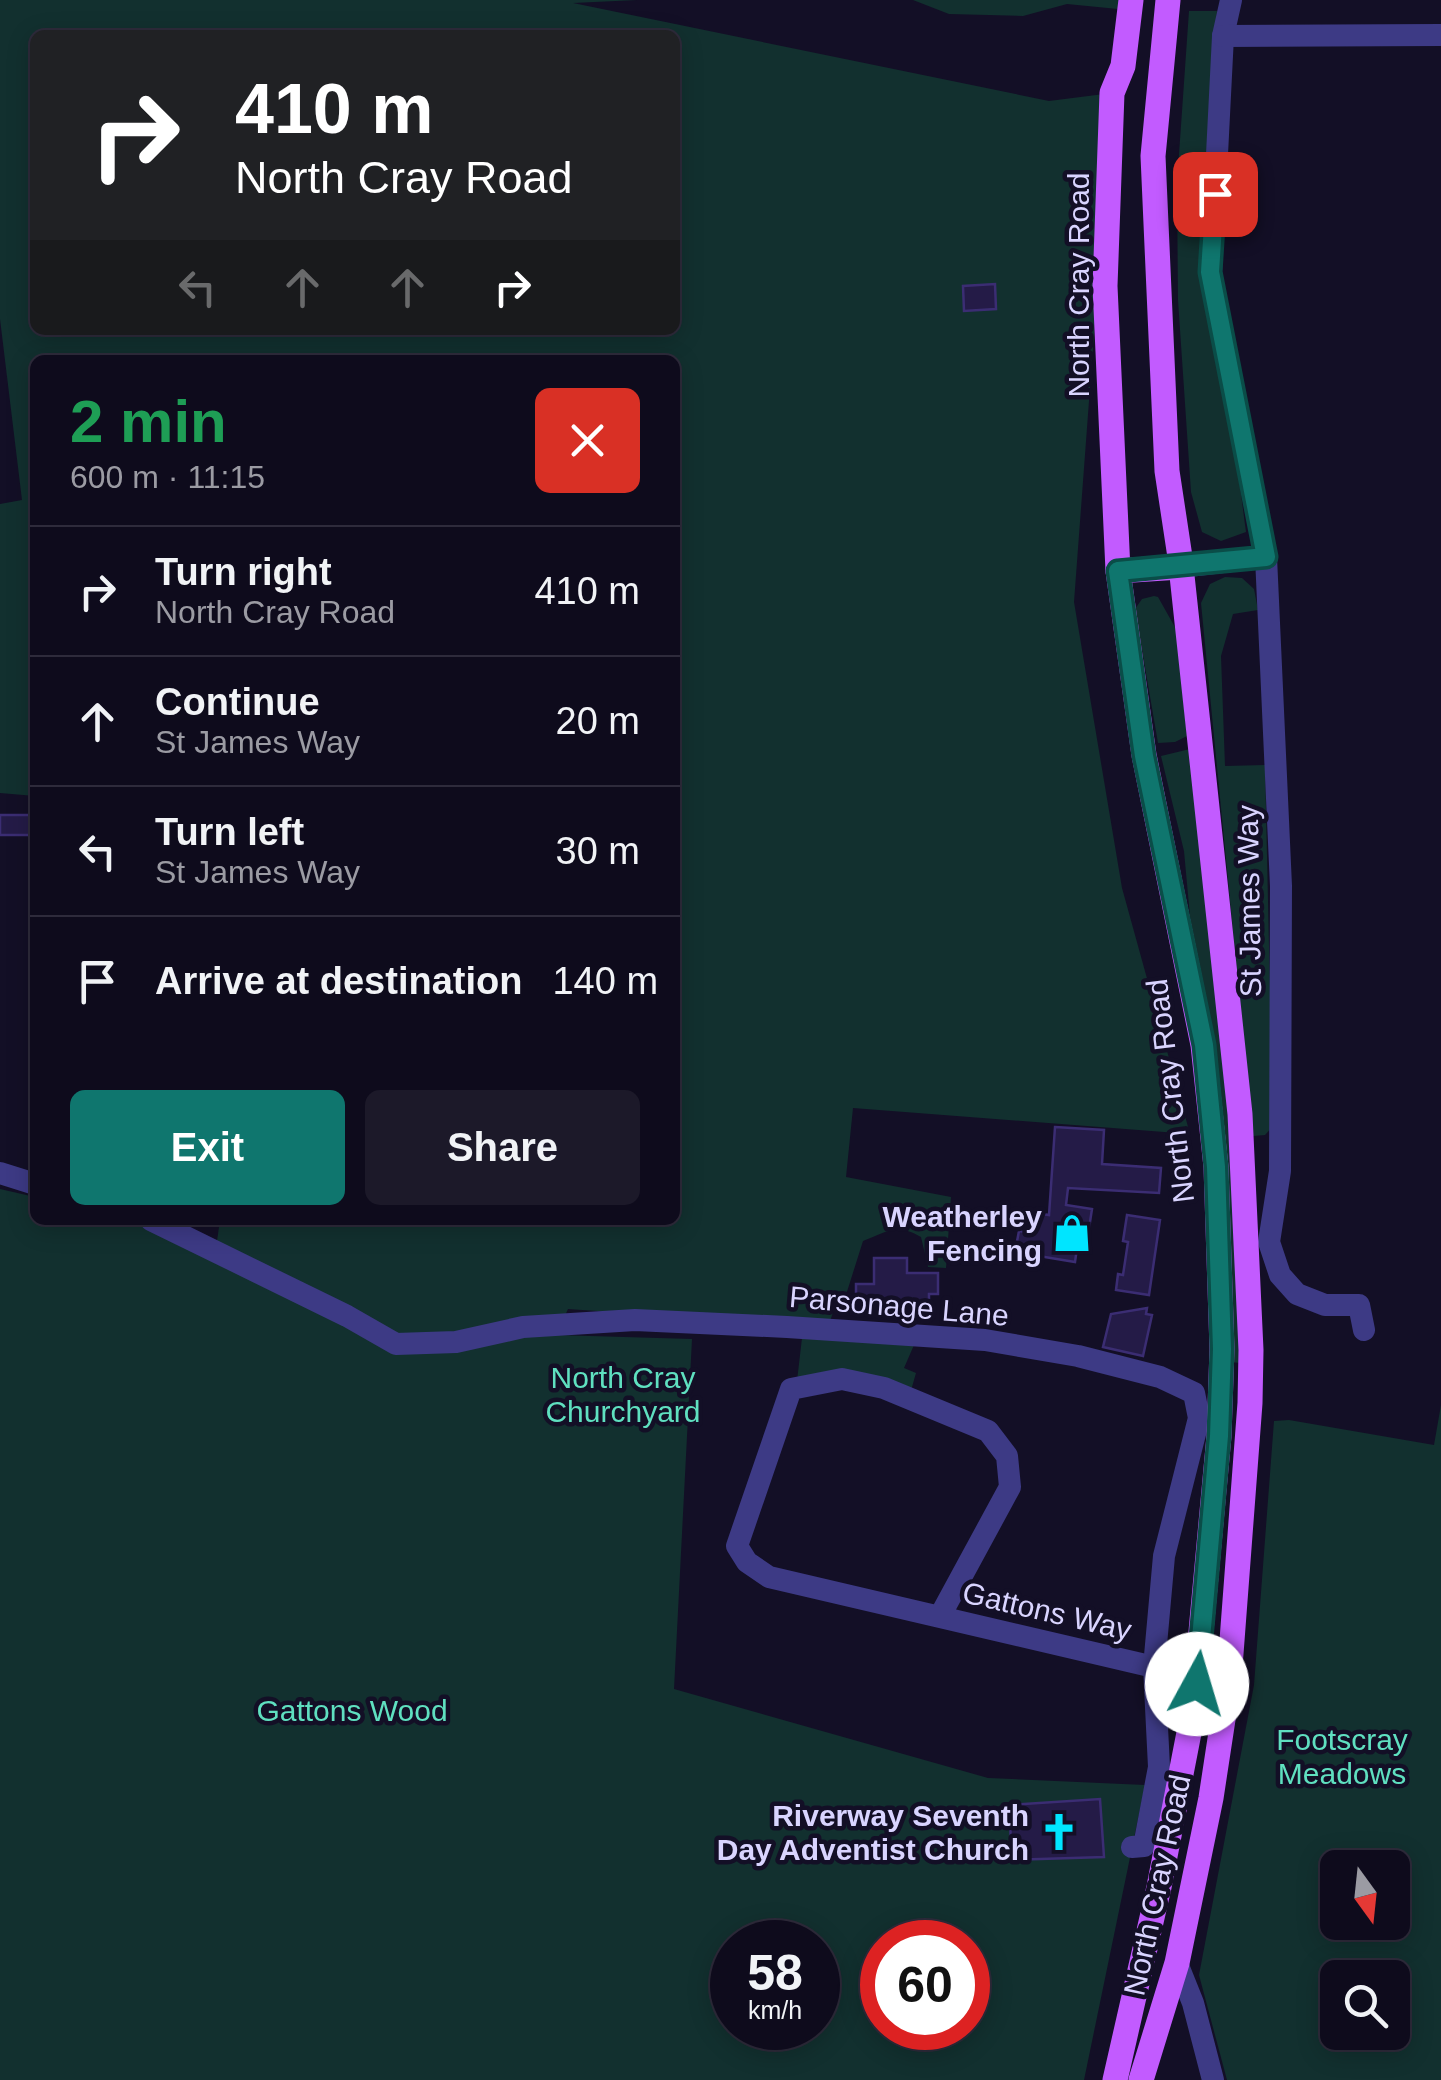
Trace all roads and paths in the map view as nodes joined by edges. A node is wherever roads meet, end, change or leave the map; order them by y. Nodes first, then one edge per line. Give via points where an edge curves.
1 (1131, 0) edge
2 (1168, 0) edge
3 (1230, 0) edge
4 (1441, 35) edge
5 (1223, 36) junction
6 (1266, 557) junction
7 (1180, 567) junction
8 (1118, 571) junction
9 (0, 1172) edge
10 (30, 1182) edge
11 (161, 1225) edge
12 (1364, 1330) dead end
13 (940, 1616) junction
14 (1200, 1662) junction
15 (1154, 1667) junction
16 (1132, 1847) dead end
17 (1178, 1964) junction
18 (1116, 2080) edge
19 (1141, 2080) edge
20 (1213, 2080) edge

1 - 8 main road, North Cray Road via 1124,66 1112,93 1105,286
2 - 7 main road, North Cray Road via 1153,156 1167,472
3 - 5 street, St James Way
4 - 5 street
5 - 6 street, St James Way via 1210,272
6 - 7 street
6 - 12 street, St James Way via 1281,886 1280,1170 1270,1242 1280,1275 1298,1294 1325,1305 1366,1302
7 - 8 main road
7 - 17 main road, North Cray Road via 1240,1114 1251,1350 1229,1680
8 - 14 main road, North Cray Road via 1144,756 1204,1045 1216,1167 1222,1349
9 - 10 street
11 - 15 street, Parsonage Lane via 396,1344 456,1342 523,1326 636,1320 985,1340 1160,1377 1194,1393 1199,1418 1164,1556
13 - 13 street, Gattons Way via 1010,1487 1008,1456 988,1431 884,1388 842,1378 791,1389 737,1546 747,1562 769,1577
13 - 15 street, Gattons Way
14 - 15 street, Gattons Way
14 - 18 main road, North Cray Road
15 - 16 street, Parsonage Lane via 1159,1766 1144,1846
17 - 19 main road, North Cray Road
17 - 20 street

